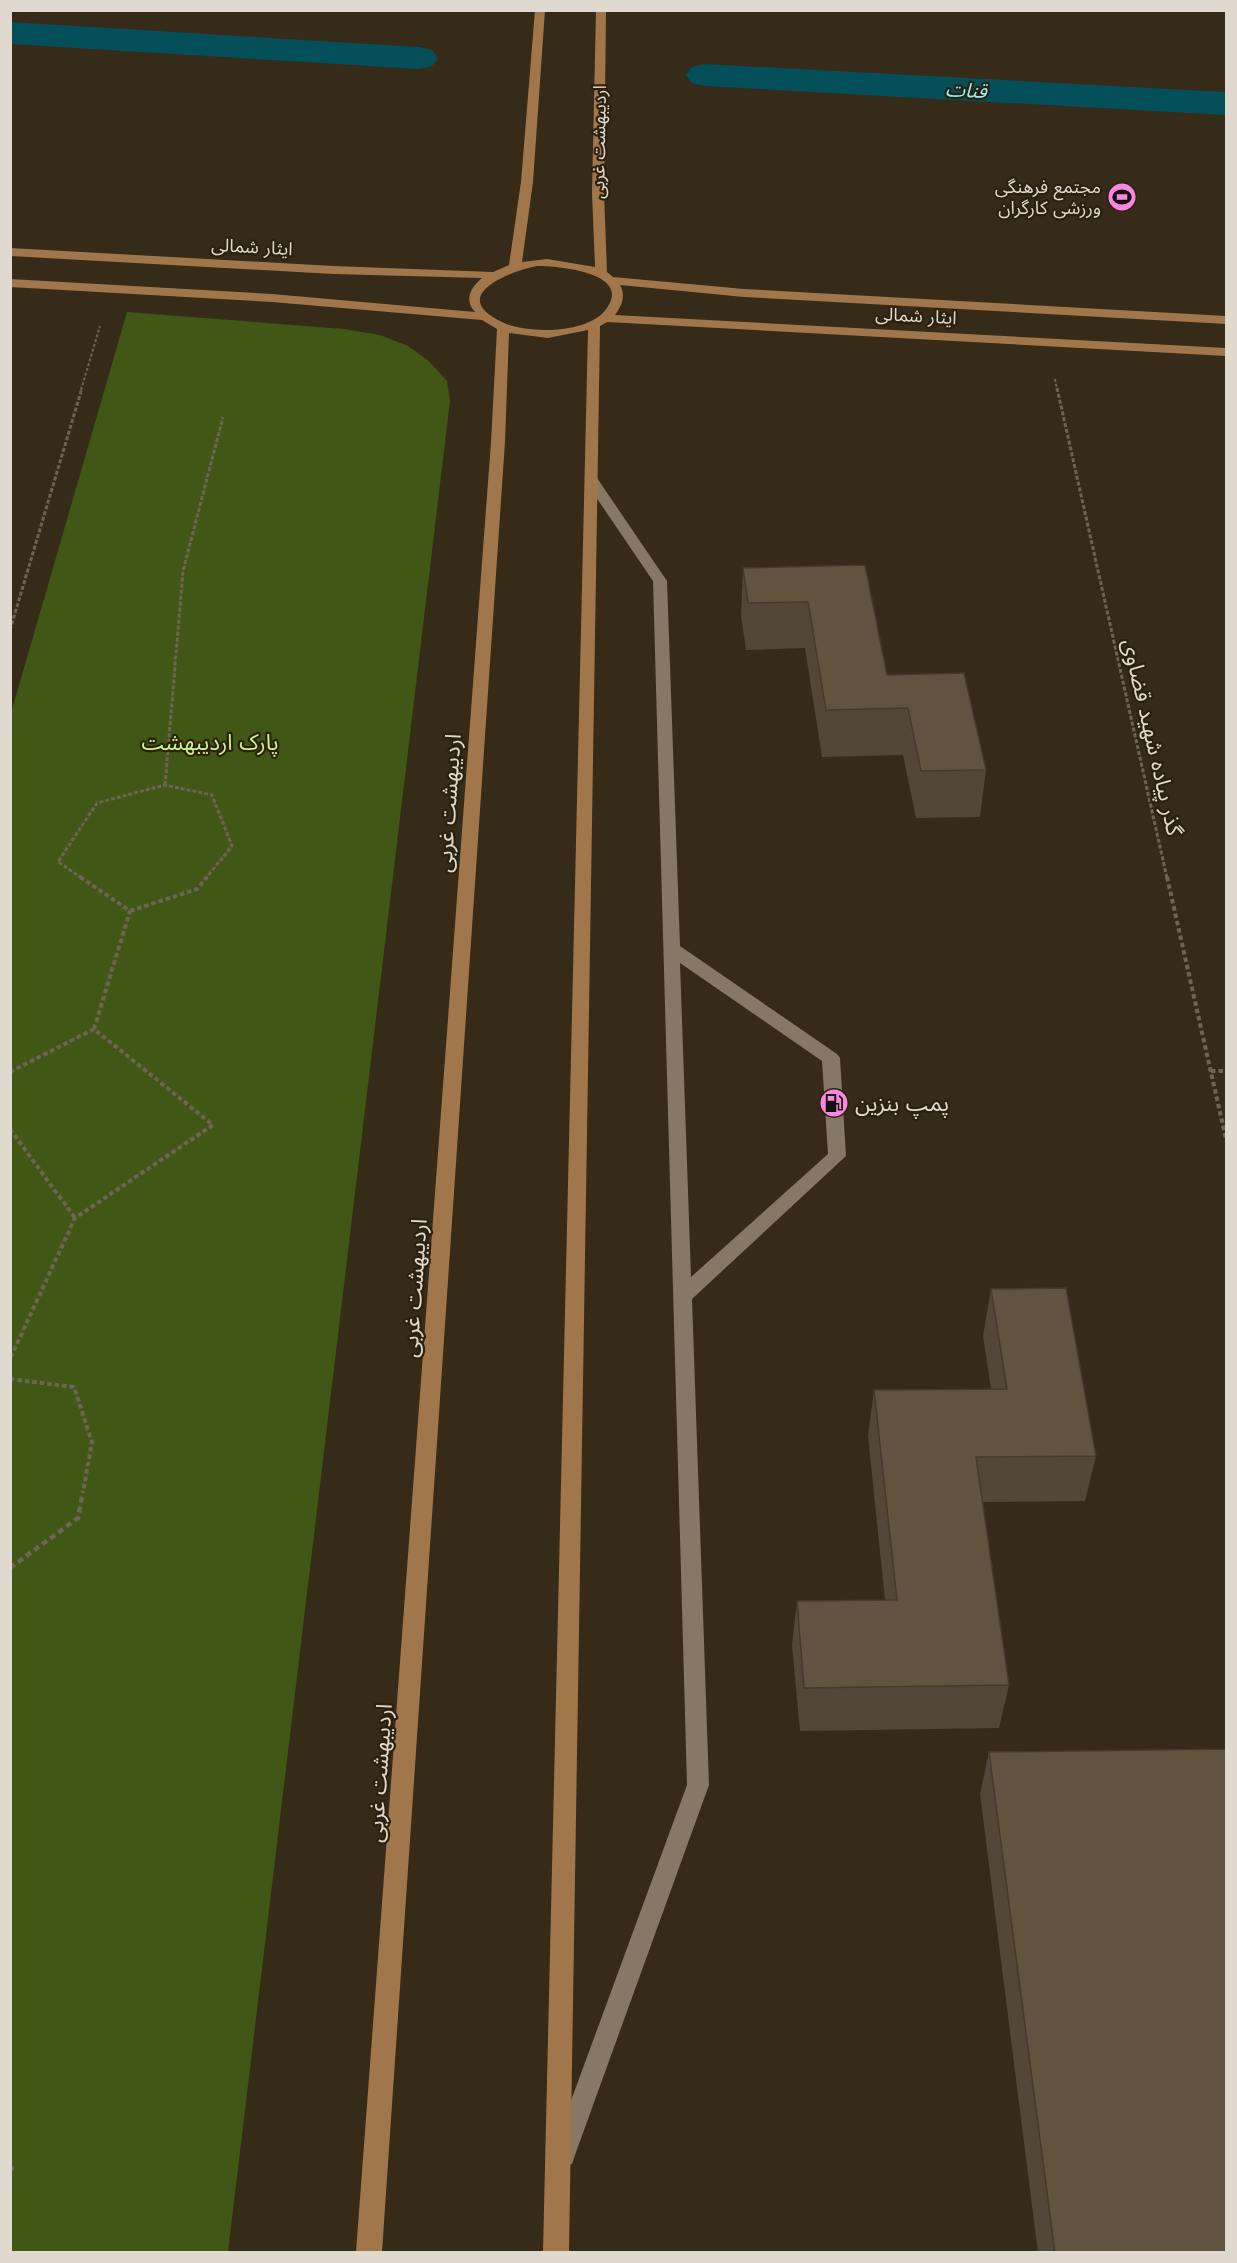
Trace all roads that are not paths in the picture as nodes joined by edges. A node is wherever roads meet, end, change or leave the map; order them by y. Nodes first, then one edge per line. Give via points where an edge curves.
1 (540, 10) edge
2 (601, 10) edge
3 (10, 252) edge
4 (515, 266) junction
5 (492, 275) junction
6 (605, 277) junction
7 (10, 283) edge
8 (486, 317) junction
9 (1227, 320) edge
10 (599, 322) junction
11 (503, 327) junction
12 (1227, 351) edge
13 (592, 481) junction
14 (672, 949) junction
15 (682, 1297) junction
16 (557, 2170) junction
17 (369, 2253) edge
18 (556, 2253) edge

1 - 4 main road via 527,182
2 - 6 main road, اردیبهشت غربی via 598,193
3 - 5 main road, ایثار شمالی
4 - 5 main road, ایثار شمالی
4 - 6 main road, ایثار شمالی via 561,262 583,266
5 - 8 main road via 475,295 477,306
6 - 9 main road, ایثار شمالی via 744,293
6 - 10 main road, اردیبهشت غربی via 616,290 618,300
7 - 8 main road via 272,298
8 - 11 main road, ایثار شمالی
10 - 11 main road, ایثار شمالی via 559,333 538,334
10 - 12 main road, ایثار شمالی
10 - 13 main road
11 - 17 main road, اردیبهشت غربی via 495,490
13 - 14 lane via 660,581
13 - 16 main road
14 - 15 lane
14 - 15 lane via 831,1058 837,1156
15 - 16 lane via 698,1785
16 - 18 main road

